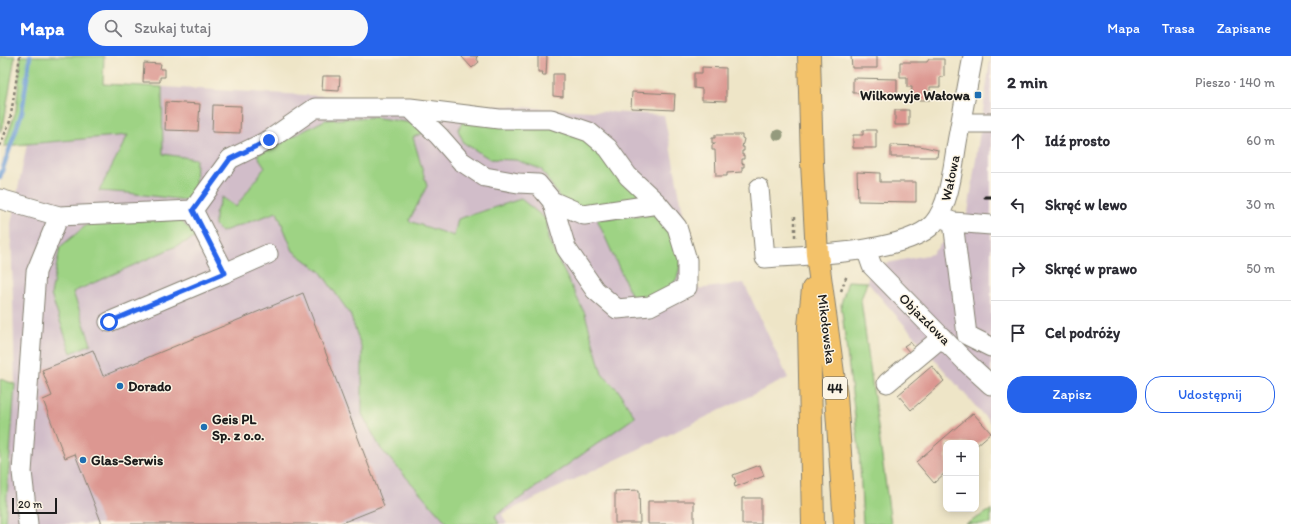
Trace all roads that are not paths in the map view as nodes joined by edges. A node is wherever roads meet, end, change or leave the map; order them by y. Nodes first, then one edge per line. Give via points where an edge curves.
1 (809, 56) edge
2 (973, 56) edge
3 (410, 108) junction
4 (961, 123) junction
5 (991, 123) edge
6 (759, 188) dead end
7 (0, 199) edge
8 (552, 202) junction
9 (658, 204) junction
10 (193, 210) junction
11 (59, 216) junction
12 (945, 220) junction
13 (991, 225) edge
14 (866, 249) junction
15 (268, 254) dead end
16 (817, 254) junction
17 (225, 273) junction
18 (109, 322) dead end
19 (967, 334) junction
20 (946, 342) junction
21 (991, 347) edge
22 (887, 383) dead end
23 (991, 385) edge
24 (28, 524) edge
25 (812, 524) edge
26 (844, 524) edge

1 - 16 main road, Mikołowska / 44
2 - 4 street, Wałowa
3 - 8 street via 461,161 485,177 538,184
3 - 9 street via 499,120 550,119 589,132 608,148 628,176
3 - 10 street via 315,108 269,140 230,159
4 - 5 street
4 - 12 street, Wałowa via 943,207
6 - 16 street, Wałowa via 765,258
7 - 11 street
8 - 9 street via 584,215
8 - 9 street via 566,248 595,290 617,309 650,306 687,287 687,260 677,227
10 - 11 street
10 - 17 street
11 - 24 street via 36,272 22,472
12 - 13 street
12 - 14 street, Wałowa via 899,242
12 - 19 street
14 - 16 street, Wałowa
14 - 20 street, Objazdowa via 872,266
15 - 17 street
16 - 25 main road, Mikołowska / 44 via 809,326
16 - 26 main road, Mikołowska / 44 via 836,396
17 - 18 street
19 - 20 street
19 - 21 street
20 - 22 street
20 - 23 street, Objazdowa

